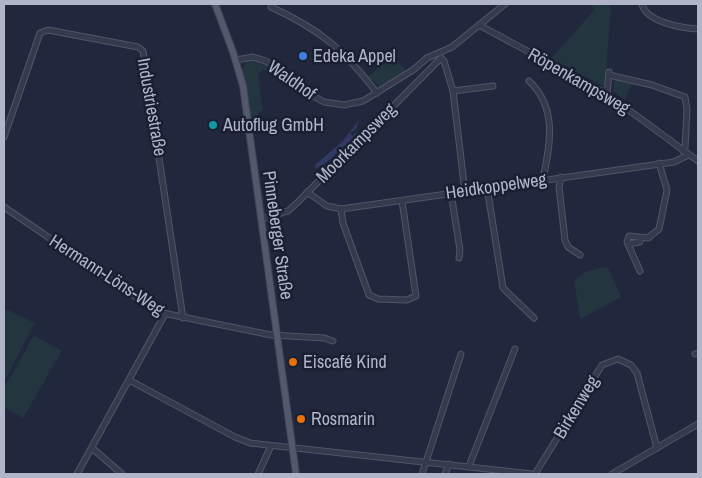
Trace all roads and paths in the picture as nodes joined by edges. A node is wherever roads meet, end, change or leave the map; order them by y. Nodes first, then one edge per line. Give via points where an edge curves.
1 (215, 4) edge
2 (505, 4) edge
3 (642, 4) edge
4 (271, 7) dead end
5 (479, 25) junction
6 (698, 29) edge
7 (236, 60) junction
8 (529, 80) dead end
9 (493, 86) dead end
10 (453, 91) junction
11 (377, 93) junction
12 (607, 94) junction
13 (4, 136) edge
14 (685, 153) junction
15 (698, 161) edge
16 (659, 163) junction
17 (561, 177) junction
18 (543, 179) junction
19 (464, 184) dead end
20 (486, 187) junction
21 (307, 192) junction
22 (451, 193) junction
23 (402, 200) junction
24 (4, 207) edge
25 (341, 209) junction
26 (262, 220) junction
27 (641, 238) junction
28 (628, 244) junction
29 (580, 255) dead end
30 (459, 258) dead end
31 (640, 271) dead end
32 (165, 314) junction
33 (183, 318) junction
34 (534, 318) dead end
35 (277, 336) junction
36 (333, 341) dead end
37 (515, 348) dead end
38 (461, 354) dead end
39 (129, 380) junction
40 (698, 424) edge
41 (271, 446) junction
42 (92, 448) junction
43 (292, 448) junction
44 (657, 448) junction
45 (427, 462) junction
46 (449, 464) junction
47 (469, 466) junction
48 (77, 474) edge
49 (122, 474) edge
50 (258, 474) edge
51 (296, 474) edge
52 (422, 474) edge
53 (445, 474) edge
54 (521, 474) edge
55 (533, 474) edge
56 (612, 474) edge

1 - 7 main road, Pinneberger Straße
2 - 5 street
3 - 6 street via 649,15
4 - 11 street via 305,22 327,37
5 - 11 street, Waldhof via 452,47 427,58
5 - 12 street, Röpenkampsweg
7 - 11 street, Waldhof via 253,57 266,61 313,96 336,104 358,103
7 - 26 main road, Pinneberger Straße via 243,86
8 - 18 street via 543,99 550,122
9 - 10 street
10 - 19 street
10 - 21 street, Moorkampsweg via 441,58
12 - 14 street, Röpenkampsweg
12 - 14 street via 609,74 685,98
13 - 33 street, Industriestraße via 40,33 44,30 138,46 144,51
14 - 15 street, Röpenkampsweg
14 - 16 street, Heidkoppelweg via 674,162
16 - 17 street, Heidkoppelweg
16 - 27 street via 667,190 662,218 659,229 648,238
17 - 18 street, Heidkoppelweg
17 - 29 street via 565,240 568,247
18 - 20 street, Heidkoppelweg
20 - 22 street, Heidkoppelweg
20 - 34 street via 503,288
21 - 25 street via 327,206
21 - 26 street, Moorkampsweg via 288,211
22 - 23 street, Heidkoppelweg
22 - 30 street
23 - 25 street, Heidkoppelweg
23 - 25 street via 416,296 411,300 378,298 366,290
24 - 32 street, Hermann-Löns-Weg
26 - 35 main road, Pinneberger Straße
27 - 28 street via 640,242
27 - 28 street via 629,236
28 - 31 street
32 - 33 street, Hermann-Löns-Weg
32 - 39 street
33 - 35 street, Hermann-Löns-Weg
35 - 36 street, Hermann-Löns-Weg
35 - 43 main road, Pinneberger Straße
37 - 47 street
38 - 45 street
39 - 41 street via 234,437
39 - 42 street
40 - 44 street
41 - 43 street
41 - 50 street
42 - 48 street
42 - 49 street
43 - 45 street
43 - 51 main road, Pinneberger Straße
44 - 55 street, Birkenweg via 637,373 631,365 618,358 602,365
44 - 56 street
45 - 46 street
45 - 52 street
46 - 47 street
46 - 53 street
47 - 54 street
54 - 55 street

